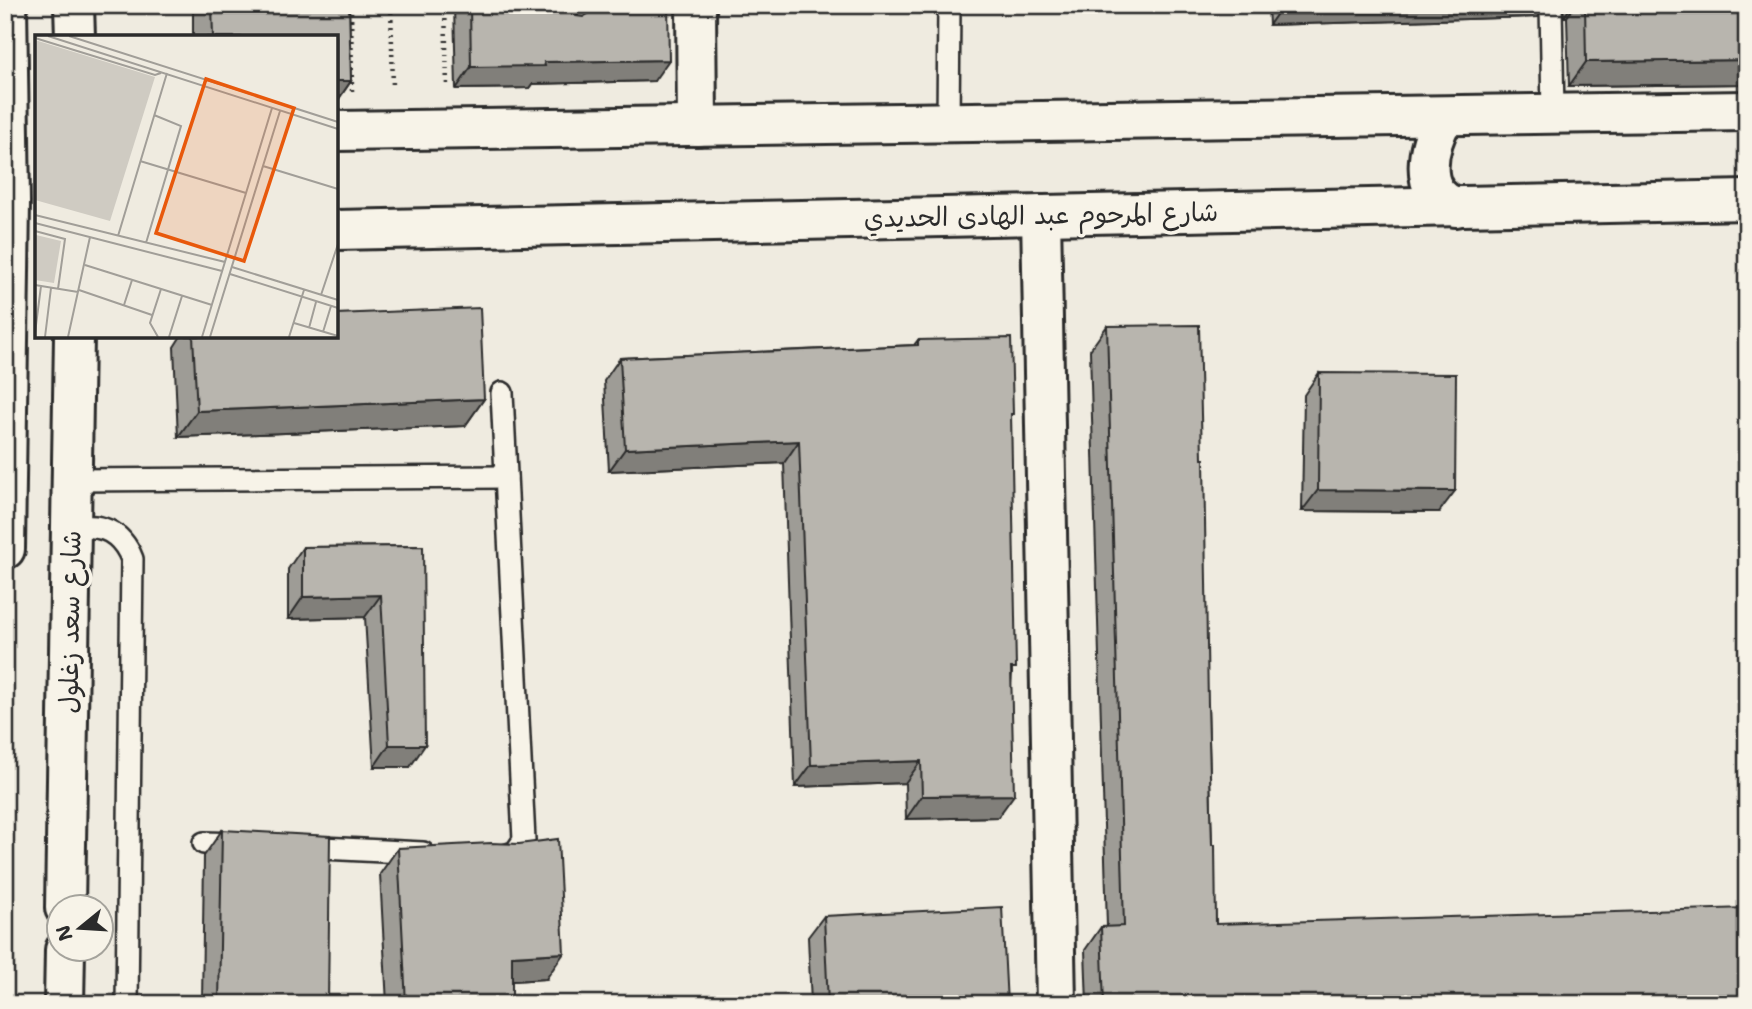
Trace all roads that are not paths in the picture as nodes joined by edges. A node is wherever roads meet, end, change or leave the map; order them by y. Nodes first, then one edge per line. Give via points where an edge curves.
1 (74, 5) edge
2 (695, 5) edge
3 (949, 5) edge
4 (1551, 5) edge
5 (7, 17) edge
6 (75, 35) edge
7 (1747, 111) edge
8 (1553, 114) junction
9 (1444, 116) junction
10 (948, 123) junction
11 (697, 126) junction
12 (344, 131) edge
13 (1747, 200) edge
14 (8, 202) edge
15 (1456, 206) junction
16 (1041, 215) junction
17 (338, 230) edge
18 (74, 338) edge
19 (502, 394) dead end
20 (506, 477) junction
21 (73, 480) junction
22 (71, 530) junction
23 (5, 549) edge
24 (204, 843) dead end
25 (258, 845) edge
26 (285, 846) edge
27 (447, 854) edge
28 (474, 855) edge
29 (65, 894) edge
30 (65, 964) edge
31 (64, 1004) edge
32 (127, 1004) edge
33 (1056, 1004) edge

1 - 6 street
2 - 11 street
3 - 10 lane
4 - 8 lane
5 - 14 street
7 - 8 street
8 - 9 street
9 - 10 street
9 - 15 street via 1431,148 1431,183 1443,202
10 - 11 street
11 - 12 street
13 - 15 street, شارع المرحوم عبد الهادى الحديدي
14 - 23 street
15 - 16 street, شارع المرحوم عبد الهادى الحديدي
16 - 17 street, شارع المرحوم عبد الهادى الحديدي
16 - 33 street
18 - 21 street, شارع سعد زغلول
19 - 20 lane
20 - 21 lane
20 - 28 lane via 524,840 509,855
21 - 22 street, شارع سعد زغلول
22 - 29 street, شارع سعد زغلول
22 - 32 lane via 96,526 108,530 119,537 132,559
24 - 25 lane
26 - 27 lane
30 - 31 street

